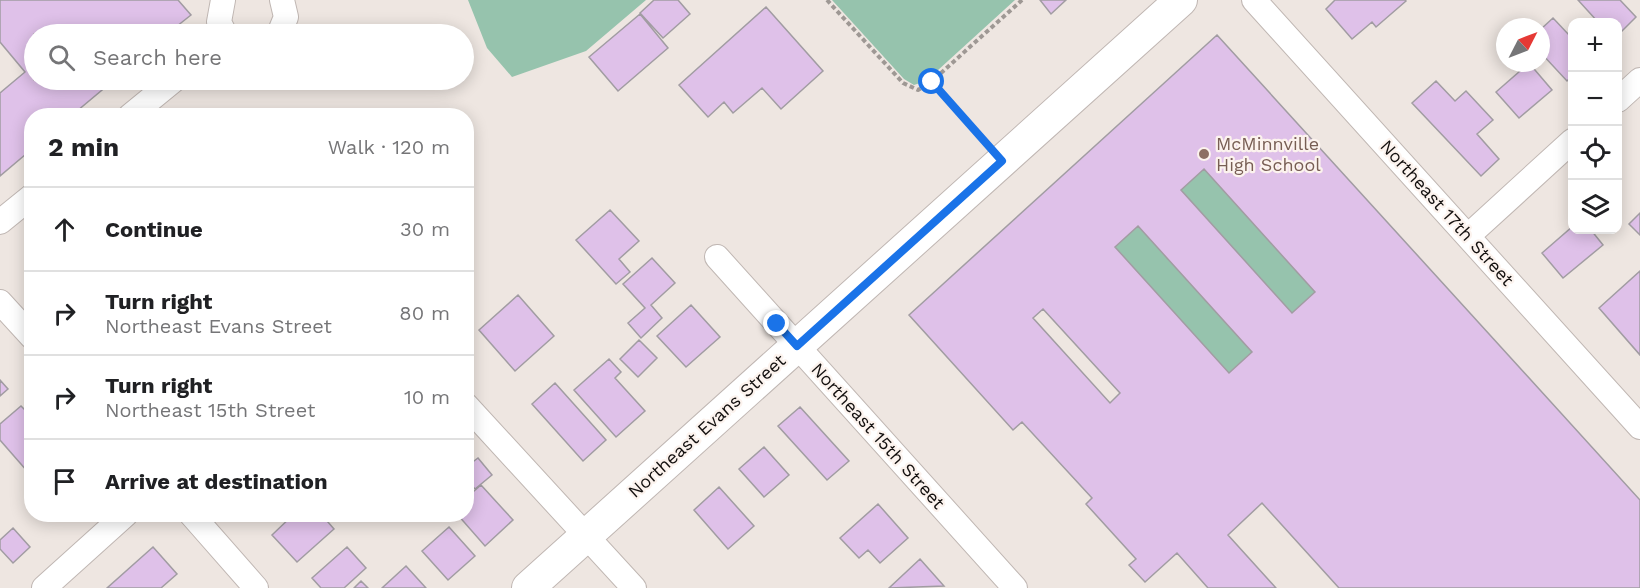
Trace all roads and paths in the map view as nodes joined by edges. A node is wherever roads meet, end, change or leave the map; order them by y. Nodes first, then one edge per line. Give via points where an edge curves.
1 (223, 0) edge
2 (282, 0) edge
3 (827, 0) edge
4 (1022, 0) edge
5 (1181, 0) edge
6 (1254, 0) edge
7 (220, 24) edge
8 (283, 24) edge
9 (1640, 80) edge
10 (932, 82) junction
11 (162, 90) edge
12 (1622, 96) edge
13 (140, 108) edge
14 (1568, 145) edge
15 (1002, 161) junction
16 (24, 202) edge
17 (0, 222) edge
18 (1468, 236) junction
19 (717, 257) dead end
20 (0, 302) edge
21 (24, 328) edge
22 (797, 346) junction
23 (474, 414) edge
24 (1640, 427) edge
25 (117, 522) edge
26 (198, 522) edge
27 (586, 536) junction
28 (44, 588) edge
29 (256, 588) edge
30 (528, 588) edge
31 (634, 588) edge
32 (1014, 588) edge

1 - 7 street
2 - 8 street via 286,17
3 - 10 path via 908,87 918,90
4 - 10 path
5 - 15 street, Northeast Evans Street
6 - 18 street, Northeast 17th Street
9 - 12 street
10 - 15 path
11 - 13 street
14 - 18 street
15 - 22 street, Northeast Evans Street
16 - 17 street
18 - 24 street, Northeast 17th Street
19 - 22 street, Northeast 15th Street
20 - 21 street
22 - 27 street, Northeast Evans Street
22 - 32 street, Northeast 15th Street
23 - 27 street
25 - 28 street
26 - 29 street
27 - 30 street, Northeast Evans Street
27 - 31 street

